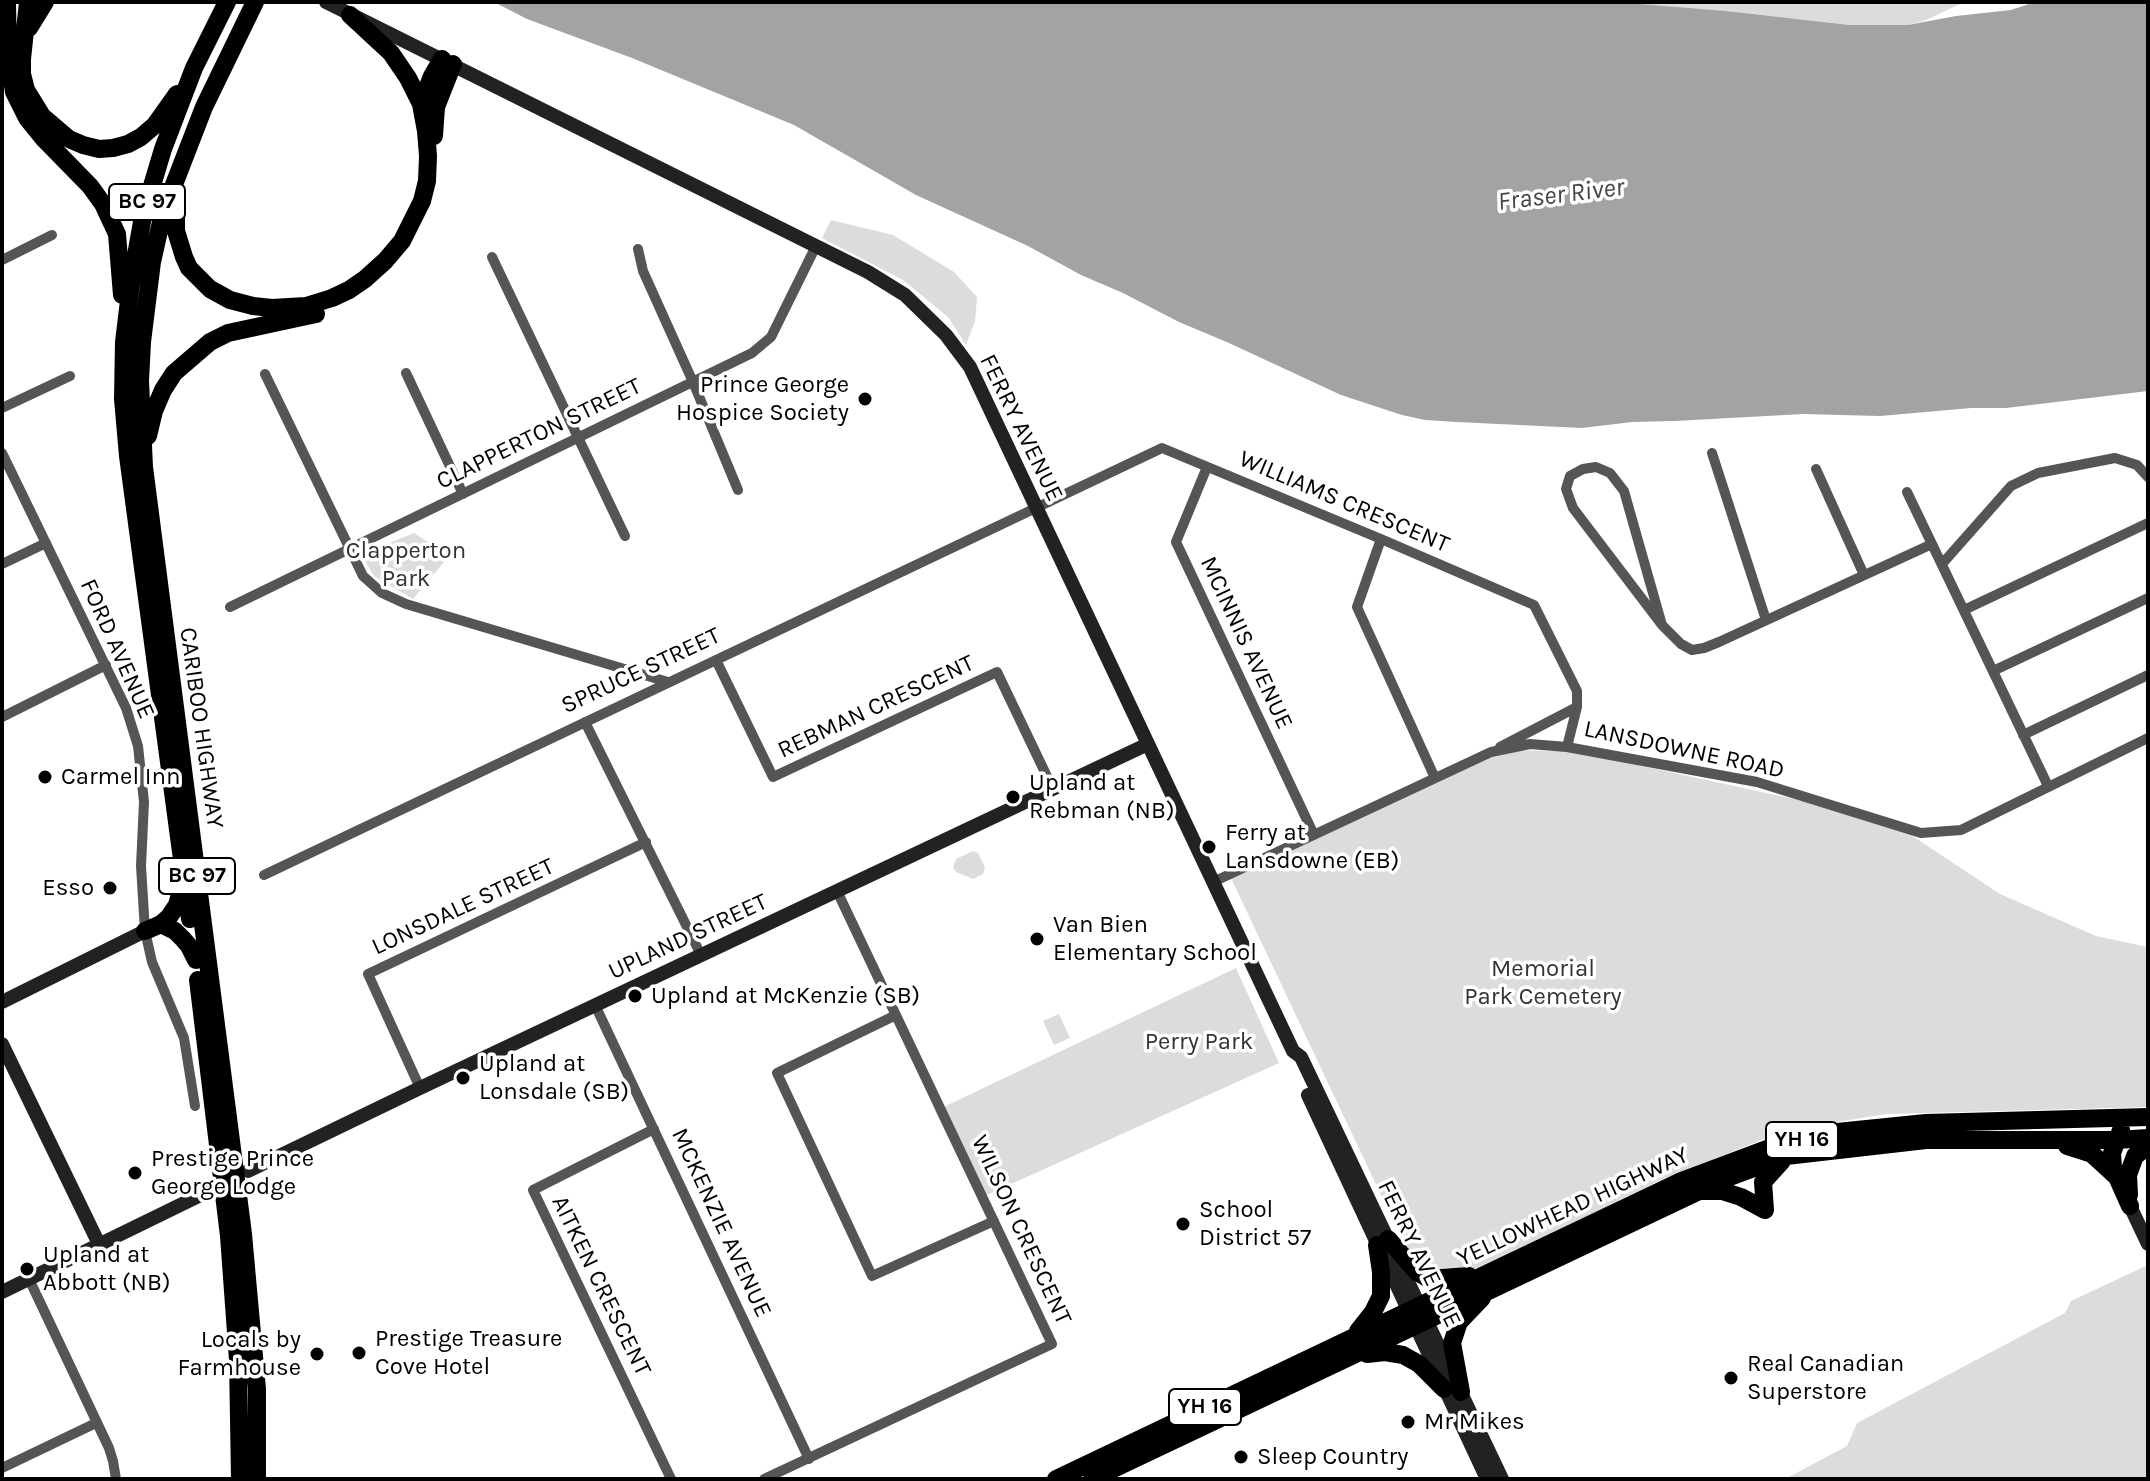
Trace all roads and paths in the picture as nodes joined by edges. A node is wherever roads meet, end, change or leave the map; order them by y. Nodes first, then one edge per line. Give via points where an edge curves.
1 (7, 2) edge
2 (28, 2) edge
3 (45, 2) edge
4 (227, 2) edge
5 (255, 2) edge
6 (326, 2) edge
7 (350, 15) junction
8 (24, 38) junction
9 (447, 62) junction
10 (194, 68) junction
11 (421, 104) junction
12 (176, 180) junction
13 (52, 235) dead end
14 (816, 246) junction
15 (638, 249) dead end
16 (492, 257) dead end
17 (2, 260) edge
18 (124, 342) junction
19 (406, 373) dead end
20 (265, 374) dead end
21 (70, 376) dead end
22 (693, 382) junction
23 (2, 408) edge
24 (579, 437) junction
25 (2, 453) edge
26 (1712, 453) dead end
27 (144, 467) junction
28 (1207, 467) junction
29 (1816, 469) dead end
30 (2148, 477) edge
31 (738, 490) dead end
32 (1907, 492) dead end
33 (463, 494) junction
34 (1038, 509) junction
35 (2148, 523) edge
36 (625, 536) dead end
37 (1381, 539) junction
38 (46, 543) junction
39 (1932, 544) junction
40 (349, 549) junction
41 (2, 564) edge
42 (1942, 564) junction
43 (1864, 575) junction
44 (2148, 598) edge
45 (230, 607) dead end
46 (1964, 610) junction
47 (1766, 620) junction
48 (1662, 625) junction
49 (716, 660) junction
50 (106, 665) junction
51 (1993, 671) junction
52 (2148, 675) edge
53 (668, 682) junction
54 (1577, 707) junction
55 (2, 717) edge
56 (585, 722) junction
57 (2023, 735) junction
58 (2148, 738) edge
59 (1148, 744) junction
60 (1567, 747) junction
61 (1491, 752) junction
62 (1435, 778) junction
63 (2048, 786) junction
64 (1053, 789) junction
65 (1314, 835) junction
66 (646, 842) junction
67 (264, 875) dead end
68 (184, 880) junction
69 (1213, 882) junction
70 (837, 891) junction
71 (153, 928) junction
72 (701, 955) junction
73 (196, 960) junction
74 (2, 1002) edge
75 (595, 1005) junction
76 (896, 1015) junction
77 (2, 1044) edge
78 (420, 1088) junction
79 (195, 1106) dead end
80 (2145, 1118) edge
81 (654, 1129) junction
82 (2148, 1138) edge
83 (2046, 1140) junction
84 (2116, 1140) junction
85 (2148, 1146) edge
86 (1786, 1156) junction
87 (248, 1171) dead end
88 (2117, 1178) junction
89 (213, 1189) dead end
90 (1699, 1191) junction
91 (2130, 1206) junction
92 (994, 1221) junction
93 (1382, 1242) junction
94 (99, 1244) junction
95 (2148, 1244) edge
96 (29, 1279) junction
97 (1488, 1281) junction
98 (2, 1292) edge
99 (1417, 1315) junction
100 (1355, 1335) junction
101 (1352, 1356) junction
102 (1452, 1391) junction
103 (96, 1423) junction
104 (809, 1459) junction
105 (2, 1468) edge
106 (116, 1479) edge
107 (253, 1479) edge
108 (671, 1479) edge
109 (764, 1479) edge
110 (1056, 1479) edge
111 (1092, 1479) edge
112 (1487, 1479) edge
113 (1502, 1479) edge

1 - 18 highway via 14,92 27,118 90,186 117,234
2 - 8 highway
3 - 8 highway
4 - 10 highway, CARIBOO HIGHWAY / BC 97
5 - 12 highway, CARIBOO HIGHWAY / BC 97 via 204,107
6 - 7 main road, FERRY AVENUE
7 - 9 main road, FERRY AVENUE
7 - 11 highway via 391,53
8 - 10 highway via 22,74 33,104 69,139 99,149 141,137
9 - 11 highway via 432,76
9 - 14 main road, FERRY AVENUE
9 - 27 highway via 433,126 434,180 419,228 405,251 352,300 304,318 228,333 192,356 163,390
10 - 18 highway, CARIBOO HIGHWAY / BC 97 via 143,216
11 - 12 highway via 427,181 414,220 385,261 332,298 272,308 230,300 210,289 189,268 179,245
12 - 27 highway, CARIBOO HIGHWAY / BC 97 via 152,262 142,342
13 - 17 street
14 - 22 street, CLAPPERTON STREET via 771,337 752,353
14 - 34 main road, FERRY AVENUE via 905,295 946,335 970,367
15 - 22 street
16 - 24 street
18 - 68 highway, CARIBOO HIGHWAY / BC 97 via 128,456
19 - 33 street
20 - 40 street
21 - 23 street
22 - 24 street, CLAPPERTON STREET
22 - 31 street
24 - 33 street, CLAPPERTON STREET
24 - 36 street
25 - 38 street, FORD AVENUE
26 - 47 street
27 - 107 highway, CARIBOO HIGHWAY / BC 97 via 243,1234 257,1389
28 - 34 street, WILLIAMS CRESCENT via 1162,448
28 - 37 street, WILLIAMS CRESCENT
28 - 65 street, MCINNIS AVENUE via 1176,542
29 - 43 street
30 - 42 street via 2137,465 2115,458 2038,473 2011,486
32 - 39 street
33 - 40 street, CLAPPERTON STREET
34 - 49 street, SPRUCE STREET
34 - 59 main road, FERRY AVENUE
35 - 46 street
37 - 54 street, WILLIAMS CRESCENT via 1534,605 1577,691
37 - 62 street via 1357,607
38 - 41 street
38 - 50 street, FORD AVENUE
39 - 42 street
39 - 43 street
40 - 45 street, CLAPPERTON STREET
40 - 53 street via 363,576 406,604
42 - 46 street
43 - 47 street
44 - 51 street
46 - 51 street
47 - 48 street via 1692,650
48 - 48 street via 1624,491 1610,473 1596,467 1570,476 1566,489 1573,508
49 - 53 street, SPRUCE STREET
49 - 64 street, REBMAN CRESCENT via 773,777 997,672
50 - 55 street
50 - 71 street, FORD AVENUE via 138,746 144,802 141,866
51 - 57 street
52 - 57 street
53 - 56 street, SPRUCE STREET
54 - 60 street
54 - 61 street
56 - 66 street
56 - 67 street, SPRUCE STREET
57 - 63 street
58 - 63 street, LANSDOWNE ROAD
59 - 64 main road, UPLAND STREET
59 - 69 main road, FERRY AVENUE
60 - 61 street, LANSDOWNE ROAD via 1530,744
60 - 63 street, LANSDOWNE ROAD via 1757,782 1921,833 1961,830
61 - 62 street, LANSDOWNE ROAD
62 - 65 street, LANSDOWNE ROAD
64 - 70 main road, UPLAND STREET
65 - 69 street, LANSDOWNE ROAD
66 - 72 street
66 - 78 street, LONSDALE STREET via 368,974
68 - 71 highway via 177,905
68 - 73 highway, CARIBOO HIGHWAY / BC 97
69 - 93 main road, FERRY AVENUE via 1293,1051 1301,1057
70 - 72 main road, UPLAND STREET
70 - 76 street, WILSON CRESCENT
71 - 73 highway via 175,931
71 - 74 main road
71 - 79 street, FORD AVENUE via 152,962 184,1038
72 - 75 main road, UPLAND STREET
73 - 107 highway, CARIBOO HIGHWAY / BC 97
75 - 78 main road, UPLAND STREET
75 - 81 street, MCKENZIE AVENUE
76 - 92 street, WILSON CRESCENT
76 - 92 street via 777,1073 872,1276
77 - 94 main road
78 - 87 main road, UPLAND STREET
80 - 84 highway via 2126,1125
80 - 97 highway, YELLOWHEAD HIGHWAY / YH 16 via 1926,1123 1837,1132 1775,1146 1679,1182
81 - 104 street, MCKENZIE AVENUE
81 - 108 street, AITKEN CRESCENT via 533,1190
82 - 84 highway, YELLOWHEAD HIGHWAY / YH 16
83 - 84 highway, YELLOWHEAD HIGHWAY / YH 16
83 - 86 highway, YELLOWHEAD HIGHWAY / YH 16 via 1926,1140
83 - 88 highway via 2092,1154
84 - 88 highway via 2112,1153
85 - 91 highway via 2135,1156 2128,1175
86 - 90 highway, YELLOWHEAD HIGHWAY / YH 16
86 - 90 highway via 1763,1182 1765,1210 1722,1191
88 - 91 highway
89 - 94 main road
90 - 97 highway, YELLOWHEAD HIGHWAY / YH 16
91 - 95 main road
92 - 104 street, WILSON CRESCENT via 1052,1344
93 - 97 highway via 1429,1279
93 - 99 main road, FERRY AVENUE
93 - 100 highway via 1381,1296
94 - 96 main road
96 - 98 main road
96 - 103 street
97 - 99 highway, YELLOWHEAD HIGHWAY / YH 16
97 - 102 highway via 1459,1322 1452,1343
99 - 100 highway, YELLOWHEAD HIGHWAY / YH 16
99 - 101 highway, YELLOWHEAD HIGHWAY / YH 16
99 - 102 main road, FERRY AVENUE
100 - 110 highway, YELLOWHEAD HIGHWAY / YH 16
101 - 102 highway via 1403,1355
101 - 111 highway, YELLOWHEAD HIGHWAY / YH 16
102 - 112 main road, FERRY AVENUE
102 - 113 main road, FERRY AVENUE
103 - 105 street
103 - 106 street
104 - 109 street

